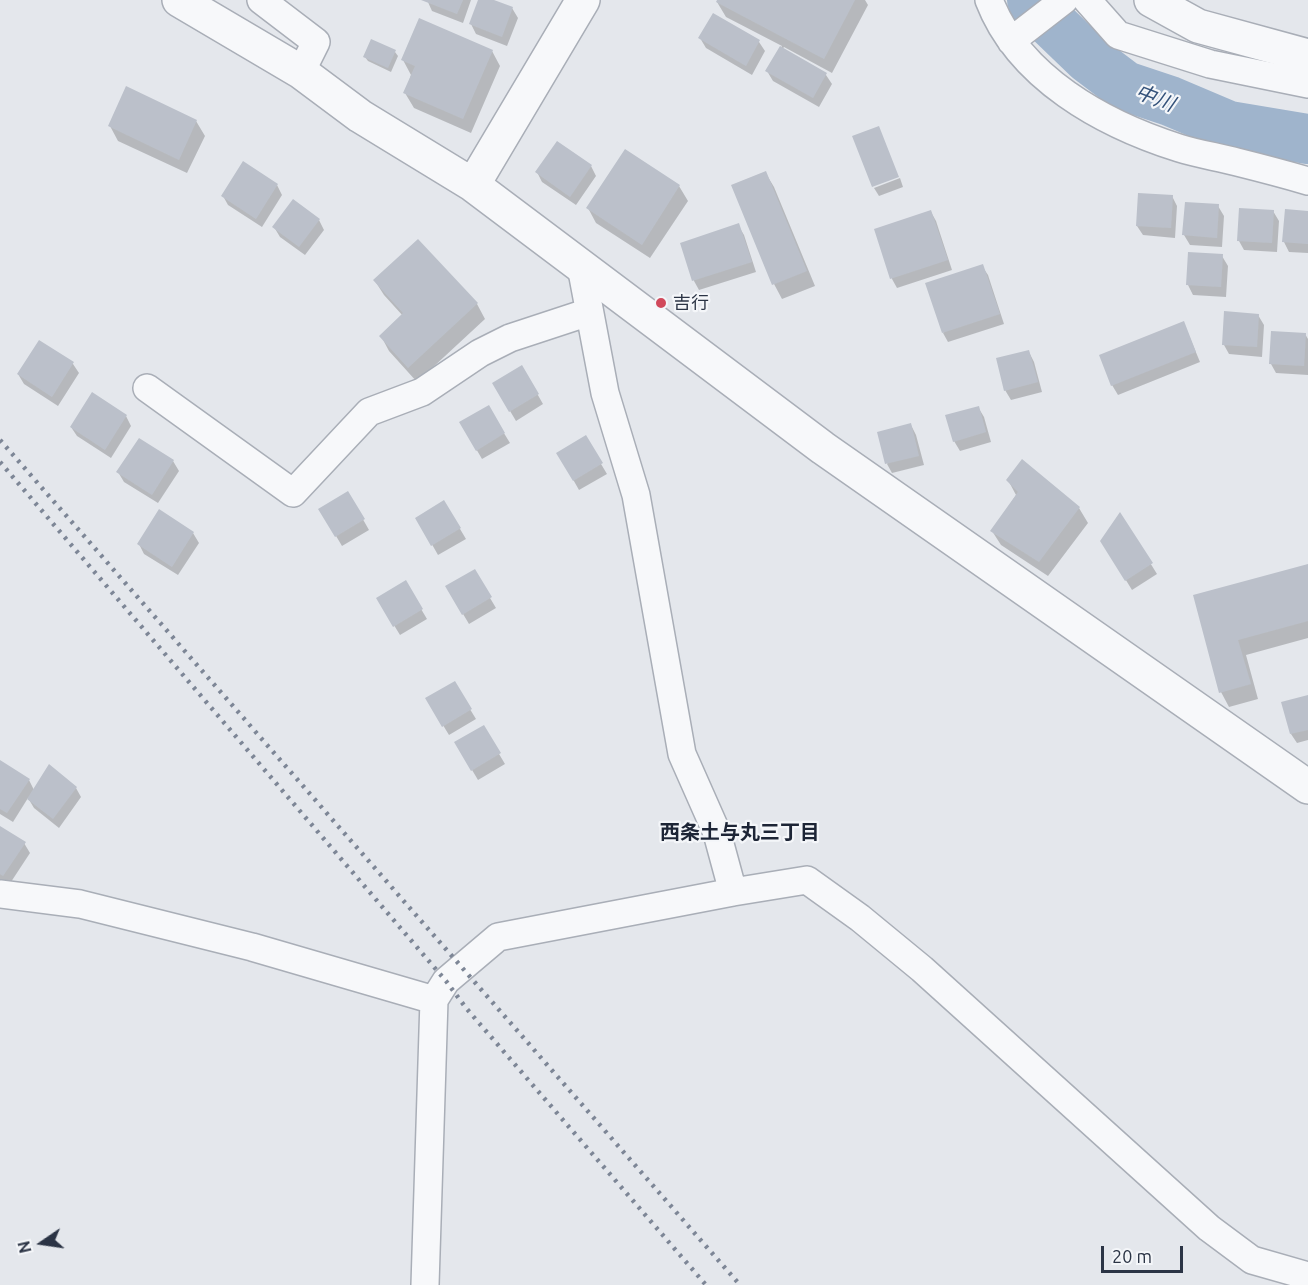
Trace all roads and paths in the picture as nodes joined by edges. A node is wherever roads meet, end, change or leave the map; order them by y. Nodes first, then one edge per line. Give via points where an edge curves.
1 (179, 0) edge
2 (261, 0) edge
3 (583, 0) edge
4 (989, 0) edge
5 (1064, 0) edge
6 (1087, 0) edge
7 (1151, 0) edge
8 (1015, 38) junction
9 (1308, 56) edge
10 (301, 72) junction
11 (1308, 84) edge
12 (1308, 181) edge
13 (474, 185) junction
14 (580, 266) junction
15 (589, 312) junction
16 (147, 388) dead end
17 (1308, 787) edge
18 (733, 892) junction
19 (1, 895) edge
20 (434, 1000) junction
21 (1308, 1276) edge
22 (425, 1285) edge

1 - 10 street
2 - 10 street via 316,42
3 - 13 street
4 - 8 street
5 - 8 street
6 - 11 street via 1119,35 1210,64
7 - 9 street via 1198,26
8 - 12 street via 1035,70 1097,114 1180,148
10 - 13 street via 360,116
13 - 14 street
14 - 15 street
14 - 17 street via 823,448
15 - 16 street via 510,338 480,352 422,392 369,412 293,493
15 - 18 street via 605,393 636,495 682,754 717,833
18 - 20 street via 498,937 446,981
18 - 21 street via 807,880 922,969 1209,1228 1252,1260
19 - 20 street via 80,904 252,947
20 - 22 street

